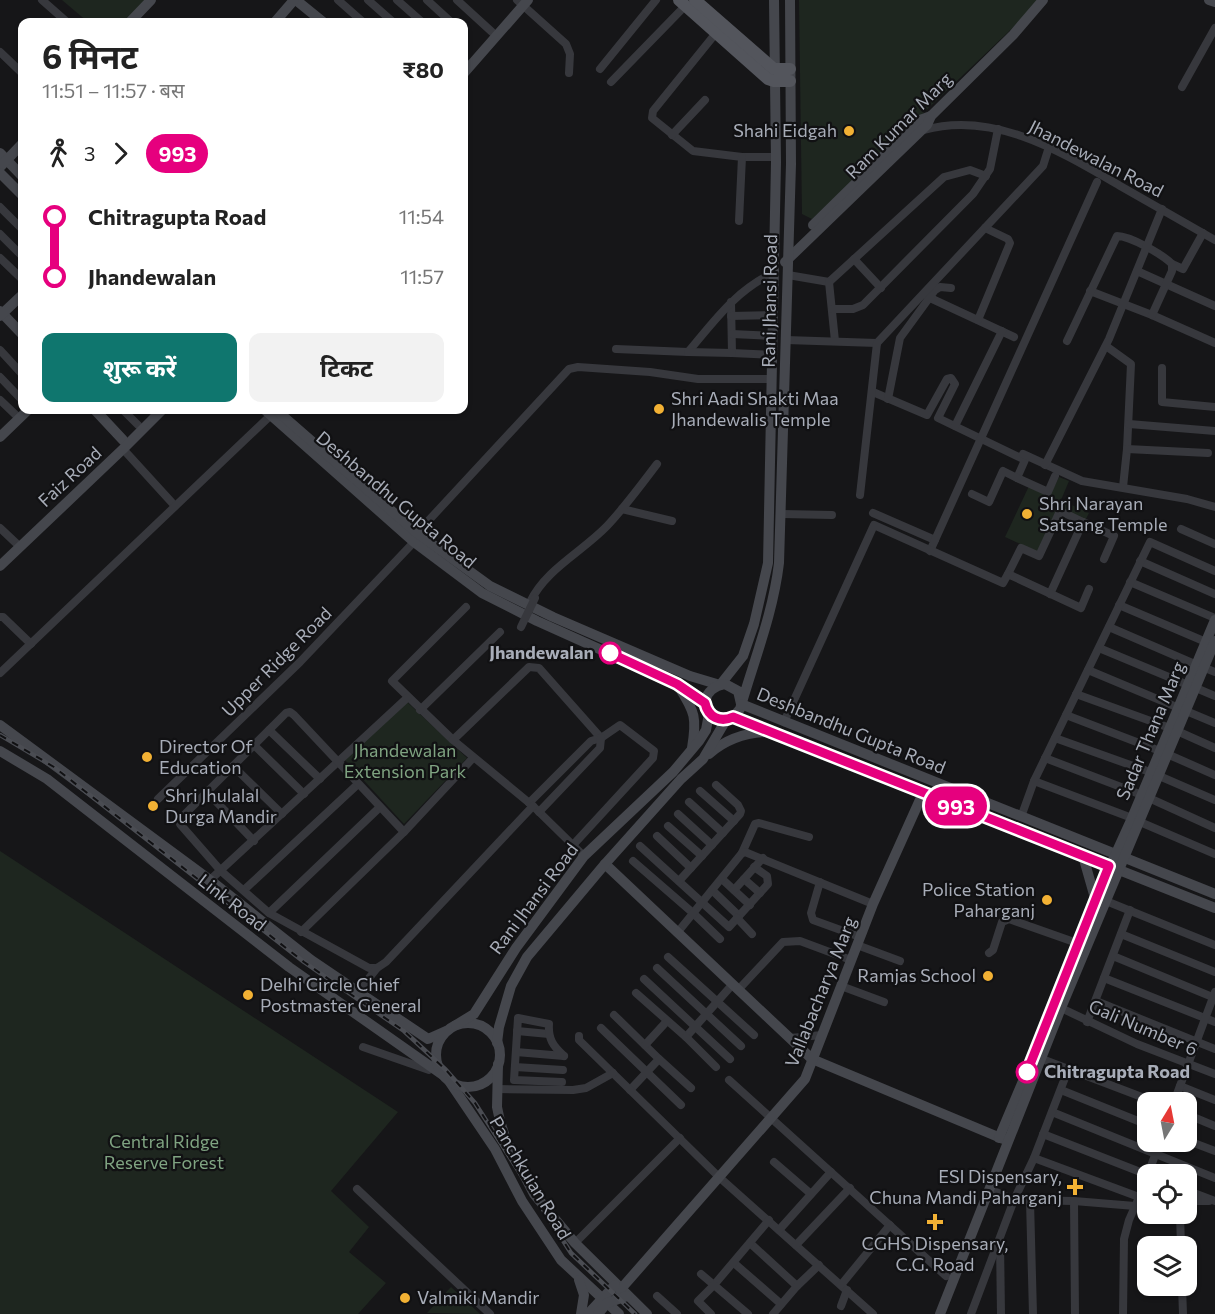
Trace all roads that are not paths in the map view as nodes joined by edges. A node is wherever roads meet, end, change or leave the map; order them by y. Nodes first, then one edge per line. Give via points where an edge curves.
1 (42, 0) edge
2 (151, 0) edge
3 (295, 0) edge
4 (338, 0) edge
5 (368, 0) edge
6 (397, 0) edge
7 (427, 0) edge
8 (457, 0) edge
9 (656, 0) edge
10 (774, 0) edge
11 (790, 0) edge
12 (1043, 0) edge
13 (522, 1) edge
14 (686, 2) edge
15 (63, 18) edge
16 (134, 18) edge
17 (279, 18) edge
18 (318, 18) edge
19 (358, 18) edge
20 (388, 18) edge
21 (417, 18) edge
22 (447, 18) edge
23 (1215, 28) edge
24 (492, 32) junction
25 (716, 33) junction
26 (0, 52) edge
27 (468, 60) edge
28 (468, 61) edge
29 (18, 69) edge
30 (600, 69) dead end
31 (569, 73) dead end
32 (774, 75) junction
33 (790, 75) junction
34 (611, 82) dead end
35 (1182, 87) dead end
36 (705, 100) dead end
37 (931, 116) junction
38 (998, 129) junction
39 (921, 131) junction
40 (672, 135) junction
41 (18, 147) edge
42 (1049, 147) junction
43 (742, 157) junction
44 (776, 157) junction
45 (2, 160) edge
46 (0, 173) edge
47 (18, 173) edge
48 (986, 176) junction
49 (1097, 182) dead end
50 (18, 191) edge
51 (0, 207) edge
52 (1162, 209) junction
53 (739, 221) dead end
54 (18, 225) edge
55 (985, 228) junction
56 (1203, 233) junction
57 (0, 234) edge
58 (1215, 240) edge
59 (1146, 247) junction
60 (18, 252) edge
61 (788, 254) junction
62 (0, 258) edge
63 (854, 259) junction
64 (1172, 264) junction
65 (775, 267) junction
66 (1137, 271) junction
67 (18, 275) edge
68 (788, 275) junction
69 (829, 282) junction
70 (1165, 284) junction
71 (880, 288) junction
72 (951, 288) dead end
73 (1090, 291) junction
74 (928, 297) junction
75 (18, 302) edge
76 (730, 302) junction
77 (1124, 304) junction
78 (1215, 306) edge
79 (832, 309) junction
80 (1, 314) edge
81 (773, 315) junction
82 (1152, 315) junction
83 (731, 316) junction
84 (978, 320) junction
85 (18, 330) edge
86 (1002, 331) junction
87 (732, 334) junction
88 (773, 336) junction
89 (1014, 337) dead end
90 (786, 340) junction
91 (835, 341) junction
92 (1067, 341) dead end
93 (877, 343) junction
94 (1215, 343) edge
95 (1106, 346) junction
96 (616, 349) dead end
97 (0, 350) edge
98 (688, 352) junction
99 (732, 353) junction
100 (773, 355) junction
101 (1162, 368) dead end
102 (18, 370) edge
103 (0, 377) edge
104 (771, 379) junction
105 (873, 392) junction
106 (18, 395) edge
107 (888, 399) junction
108 (0, 400) edge
109 (1215, 407) edge
110 (24, 414) edge
111 (98, 414) edge
112 (127, 414) edge
113 (150, 414) edge
114 (150, 414) edge
115 (268, 414) edge
116 (274, 414) edge
117 (19, 418) junction
118 (1129, 424) junction
119 (138, 425) junction
120 (955, 426) junction
121 (2, 431) edge
122 (1215, 431) edge
123 (981, 439) junction
124 (123, 445) junction
125 (1006, 446) dead end
126 (1128, 449) junction
127 (1208, 453) dead end
128 (657, 464) dead end
129 (1045, 465) junction
130 (1055, 476) dead end
131 (1017, 478) junction
132 (1123, 487) junction
133 (972, 494) dead end
134 (860, 495) dead end
135 (175, 506) junction
136 (1215, 507) edge
137 (622, 509) junction
138 (782, 513) junction
139 (873, 513) dead end
140 (832, 515) dead end
141 (672, 521) dead end
142 (1083, 522) junction
143 (0, 528) edge
144 (1181, 529) dead end
145 (416, 537) junction
146 (935, 540) junction
147 (17, 544) junction
148 (1215, 544) edge
149 (930, 550) junction
150 (0, 559) edge
151 (1104, 560) dead end
152 (1140, 561) junction
153 (0, 566) edge
154 (1215, 572) edge
155 (1008, 574) junction
156 (1130, 582) junction
157 (1089, 589) dead end
158 (1050, 594) junction
159 (1215, 594) edge
160 (532, 602) junction
161 (1119, 605) junction
162 (466, 607) dead end
163 (539, 616) junction
164 (0, 617) edge
165 (1215, 619) edge
166 (521, 627) dead end
167 (1109, 627) junction
168 (500, 633) dead end
169 (1212, 643) edge
170 (31, 644) junction
171 (1099, 648) junction
172 (1206, 668) edge
173 (1088, 670) junction
174 (0, 673) edge
175 (677, 684) junction
176 (720, 685) junction
177 (1192, 686) junction
178 (1076, 694) junction
179 (1215, 696) edge
180 (407, 698) junction
181 (741, 705) junction
182 (707, 708) junction
183 (1183, 709) junction
184 (420, 710) junction
185 (1066, 715) junction
186 (730, 719) junction
187 (784, 722) junction
188 (1215, 723) edge
189 (0, 725) edge
190 (269, 730) junction
191 (1173, 730) junction
192 (772, 732) junction
193 (602, 738) junction
194 (1055, 738) junction
195 (453, 740) junction
196 (254, 746) junction
197 (1215, 748) edge
198 (0, 750) edge
199 (691, 751) junction
200 (1163, 753) junction
201 (473, 758) junction
202 (1046, 758) junction
203 (703, 759) junction
204 (338, 761) junction
205 (233, 766) junction
206 (1154, 774) junction
207 (1215, 775) edge
208 (320, 779) junction
209 (1034, 781) junction
210 (358, 784) junction
211 (716, 785) dead end
212 (700, 791) dead end
213 (207, 792) junction
214 (923, 793) junction
215 (303, 794) junction
216 (1146, 797) junction
217 (158, 799) dead end
218 (1215, 800) edge
219 (688, 802) dead end
220 (380, 807) junction
221 (534, 807) junction
222 (282, 814) junction
223 (678, 814) dead end
224 (1021, 816) junction
225 (1136, 820) junction
226 (734, 821) junction
227 (668, 826) dead end
228 (1215, 828) edge
229 (404, 832) junction
230 (723, 833) junction
231 (657, 836) dead end
232 (809, 837) dead end
233 (254, 841) junction
234 (573, 845) junction
235 (712, 845) junction
236 (640, 846) dead end
237 (742, 853) junction
238 (1215, 854) edge
239 (585, 856) junction
240 (702, 856) junction
241 (1083, 856) junction
242 (1120, 856) junction
243 (763, 858) junction
244 (633, 861) dead end
245 (605, 864) junction
246 (754, 867) junction
247 (691, 868) junction
248 (1114, 868) junction
249 (221, 871) junction
250 (722, 879) junction
251 (744, 879) junction
252 (210, 880) junction
253 (679, 881) junction
254 (820, 882) junction
255 (244, 890) junction
256 (712, 890) junction
257 (734, 890) junction
258 (760, 893) junction
259 (1215, 894) edge
260 (1101, 899) junction
261 (703, 902) junction
262 (873, 904) junction
263 (750, 905) junction
264 (1215, 908) edge
265 (1130, 910) junction
266 (269, 913) junction
267 (693, 913) junction
268 (738, 917) junction
269 (302, 932) junction
270 (677, 933) junction
271 (752, 934) dead end
272 (1121, 934) junction
273 (720, 939) dead end
274 (859, 941) junction
275 (1077, 943) junction
276 (1215, 945) edge
277 (989, 953) dead end
278 (1113, 956) junction
279 (668, 957) dead end
280 (851, 960) junction
281 (900, 961) dead end
282 (377, 968) junction
283 (657, 968) dead end
284 (1215, 972) edge
285 (1104, 978) junction
286 (644, 979) dead end
287 (841, 986) junction
288 (735, 988) junction
289 (358, 992) junction
290 (636, 993) dead end
291 (1214, 996) edge
292 (1096, 1001) junction
293 (717, 1002) junction
294 (884, 1002) dead end
295 (1061, 1008) junction
296 (706, 1014) junction
297 (614, 1015) dead end
298 (1205, 1018) junction
299 (667, 1021) junction
300 (1087, 1022) junction
301 (1215, 1022) edge
302 (456, 1025) junction
303 (696, 1026) junction
304 (601, 1028) dead end
305 (446, 1031) junction
306 (517, 1031) junction
307 (549, 1034) junction
308 (754, 1035) dead end
309 (822, 1035) junction
310 (579, 1036) dead end
311 (686, 1037) junction
312 (790, 1038) junction
313 (1196, 1042) junction
314 (497, 1043) junction
315 (645, 1045) junction
316 (741, 1046) dead end
317 (363, 1047) dead end
318 (1215, 1049) edge
319 (516, 1052) junction
320 (564, 1056) junction
321 (660, 1059) junction
322 (730, 1059) dead end
323 (813, 1059) junction
324 (1042, 1059) junction
325 (1188, 1063) junction
326 (498, 1064) junction
327 (515, 1067) junction
328 (716, 1067) dead end
329 (563, 1070) junction
330 (1068, 1070) junction
331 (613, 1073) junction
332 (648, 1073) junction
333 (1215, 1074) edge
334 (447, 1078) junction
335 (729, 1080) dead end
336 (562, 1086) junction
337 (1180, 1086) junction
338 (691, 1088) dead end
339 (497, 1089) junction
340 (630, 1090) junction
341 (1061, 1090) junction
342 (1178, 1092) edge
343 (1137, 1095) edge
344 (1215, 1100) edge
345 (681, 1105) dead end
346 (1052, 1112) junction
347 (771, 1117) junction
348 (1197, 1119) edge
349 (1137, 1121) edge
350 (1215, 1126) edge
351 (1043, 1134) junction
352 (680, 1138) junction
353 (1003, 1139) junction
354 (1197, 1144) edge
355 (1215, 1151) edge
356 (1156, 1154) junction
357 (1034, 1158) junction
358 (774, 1162) dead end
359 (1152, 1164) edge
360 (1137, 1171) edge
361 (831, 1172) junction
362 (719, 1177) junction
363 (1215, 1178) edge
364 (849, 1188) junction
365 (989, 1188) junction
366 (357, 1189) dead end
367 (810, 1194) junction
368 (1197, 1194) edge
369 (1014, 1200) junction
370 (1030, 1201) junction
371 (1074, 1201) junction
372 (1197, 1201) edge
373 (1215, 1201) edge
374 (1137, 1202) junction
375 (769, 1220) junction
376 (890, 1225) junction
377 (779, 1230) junction
378 (1000, 1238) junction
379 (575, 1243) junction
380 (750, 1243) junction
381 (796, 1245) junction
382 (734, 1263) junction
383 (819, 1265) junction
384 (701, 1274) dead end
385 (575, 1275) junction
386 (946, 1276) dead end
387 (714, 1285) junction
388 (797, 1286) junction
389 (844, 1288) junction
390 (621, 1290) junction
391 (657, 1296) dead end
392 (1182, 1296) edge
393 (604, 1301) junction
394 (781, 1304) junction
395 (841, 1306) dead end
396 (870, 1313) edge
397 (490, 1314) edge
398 (581, 1314) edge
399 (588, 1314) edge
400 (598, 1314) edge
401 (619, 1314) edge
402 (647, 1314) edge
403 (677, 1314) edge
404 (711, 1314) edge
405 (748, 1314) edge
406 (773, 1314) edge
407 (940, 1314) edge
408 (970, 1314) edge
409 (1001, 1314) edge
410 (1033, 1314) edge
411 (1075, 1314) edge
412 (1123, 1314) edge
413 (1183, 1314) edge

1 - 15 street
2 - 16 main road
3 - 17 main road
3 - 18 main road
4 - 19 street
5 - 20 street
6 - 21 street
7 - 22 street
8 - 24 street
9 - 30 street
10 - 32 main road, Rani Jhansi Road
11 - 33 main road, Rani Jhansi Road
12 - 37 main road, Ram Kumar Marg
13 - 24 main road
13 - 28 main road
13 - 31 street via 566,44
14 - 25 main road
14 - 32 main road
14 - 34 street
23 - 35 street
24 - 27 main road
25 - 32 main road via 746,59
25 - 40 street via 653,111 652,118
26 - 29 street
32 - 33 main road
32 - 44 main road, Rani Jhansi Road
33 - 61 main road, Rani Jhansi Road
36 - 40 street
37 - 39 main road, Ram Kumar Marg
37 - 61 main road via 912,127
38 - 39 street, Jhandewalan Road via 960,125
38 - 42 street, Jhandewalan Road
38 - 48 street
39 - 61 main road, Ram Kumar Marg
40 - 43 street via 693,152
41 - 45 main road
42 - 52 street, Jhandewalan Road
42 - 55 street via 1043,166
43 - 44 street
43 - 53 street
44 - 65 main road, Rani Jhansi Road
45 - 47 main road
46 - 50 main road
48 - 63 street via 970,170 944,177
48 - 71 street
49 - 123 street
51 - 54 street
52 - 56 street, Jhandewalan Road
52 - 59 street
55 - 84 street via 1011,243
55 - 93 street
56 - 58 street, Jhandewalan Road
56 - 64 street via 1183,269
57 - 60 street
59 - 64 street
59 - 66 street
59 - 73 street via 1117,236
61 - 65 main road, Ram Kumar Marg
61 - 68 main road, Rani Jhansi Road
62 - 67 street
63 - 69 street
63 - 71 street
64 - 70 street
65 - 76 street
65 - 81 main road, Rani Jhansi Road
66 - 70 street
66 - 77 street
68 - 69 street
68 - 90 main road, Rani Jhansi Road
69 - 79 street
70 - 78 street
70 - 82 street
71 - 79 street via 863,305
72 - 74 street via 940,287
73 - 77 street
73 - 92 street
74 - 84 street
74 - 107 street via 900,338
75 - 80 main road
76 - 83 street
76 - 98 street
77 - 82 street
77 - 95 street
79 - 91 street
80 - 85 main road
81 - 83 street
81 - 88 main road, Rani Jhansi Road
82 - 94 street
83 - 87 street
84 - 86 street
86 - 89 street
86 - 120 street
87 - 88 street
87 - 99 street
88 - 100 main road, Rani Jhansi Road
90 - 91 street
90 - 138 main road, Rani Jhansi Road
91 - 93 street
93 - 105 street
95 - 118 street via 1131,364
95 - 129 street
96 - 98 street
97 - 102 street
98 - 99 street
99 - 100 street
100 - 104 main road, Rani Jhansi Road
101 - 109 street via 1162,402
103 - 106 street
104 - 145 street, Upper Ridge Road via 698,379 650,372 569,369
104 - 176 main road, Rani Jhansi Road via 768,563 743,656
105 - 107 street
105 - 134 street
107 - 120 street via 927,415 946,380 951,378 955,384 938,418
108 - 117 street
110 - 117 main road
111 - 124 main road
112 - 119 street
113 - 124 main road, Faiz Road
114 - 119 main road
115 - 135 street
116 - 145 main road, Deshbandhu Gupta Road
117 - 121 main road
118 - 122 street
118 - 126 street
119 - 124 main road
120 - 123 street
123 - 131 street via 1025,460
123 - 146 street
124 - 135 street
124 - 147 main road
124 - 153 main road, Faiz Road
125 - 129 street
126 - 127 street
126 - 132 street
128 - 137 street
129 - 132 street via 1082,481
130 - 131 street via 1048,492
131 - 133 street via 1004,471 990,502
132 - 136 street
135 - 170 street
137 - 141 street
137 - 160 street via 606,528 554,571 536,590
138 - 140 street
138 - 181 main road, Rani Jhansi Road via 776,591
139 - 146 street
142 - 151 street via 1114,537
142 - 155 street via 1060,511 1039,556 1022,547
142 - 158 street
143 - 147 street
144 - 148 street
145 - 160 main road, Deshbandhu Gupta Road via 490,586
145 - 163 main road, Deshbandhu Gupta Road via 482,593
145 - 217 street, Upper Ridge Road via 300,663
146 - 149 street
147 - 150 main road
149 - 155 street via 1002,583
149 - 187 street via 874,525
152 - 154 street via 1150,542
152 - 156 street
152 - 159 street
155 - 158 street
156 - 161 street
156 - 165 street
157 - 158 street via 1081,608
160 - 163 main road, Deshbandhu Gupta Road
160 - 166 street, bridge
161 - 167 street
161 - 169 street
162 - 180 street via 392,681
163 - 175 main road, Deshbandhu Gupta Road
163 - 176 main road, Deshbandhu Gupta Road
164 - 170 street
165 - 169 main road, Sadar Thana Marg
167 - 171 street
167 - 172 street
168 - 184 street
169 - 172 main road, Sadar Thana Marg
170 - 174 street
171 - 173 street
171 - 177 street
172 - 177 main road, Sadar Thana Marg
173 - 178 street
173 - 183 street
175 - 182 main road, Deshbandhu Gupta Road
175 - 199 main road via 694,712
176 - 181 main road via 735,688
176 - 182 main road via 709,691
177 - 179 street
177 - 183 main road, Sadar Thana Marg
178 - 185 street
178 - 191 street
180 - 184 street
180 - 204 street
181 - 186 main road
181 - 187 main road, Deshbandhu Gupta Road
182 - 186 main road via 721,720
182 - 199 main road, Rani Jhansi Road via 706,730
183 - 188 street
183 - 191 main road, Sadar Thana Marg
184 - 195 street
185 - 194 street
185 - 200 street
186 - 192 main road, Deshbandhu Gupta Road
186 - 203 main road, Rani Jhansi Road
187 - 224 main road, Deshbandhu Gupta Road
189 - 252 main road, Link Road
190 - 196 street
190 - 204 street via 290,712
190 - 208 street
191 - 197 street
191 - 200 main road, Sadar Thana Marg
192 - 203 main road via 732,738
192 - 214 main road, Deshbandhu Gupta Road
193 - 195 street via 534,666
193 - 221 street via 591,741
193 - 221 street via 600,748
193 - 234 street via 623,725 655,755
194 - 202 street
194 - 206 street
195 - 201 street
196 - 205 street
196 - 215 street
198 - 334 main road, Link Road via 47,779 289,967
199 - 239 main road, Rani Jhansi Road
200 - 206 main road, Sadar Thana Marg
200 - 207 street
201 - 221 street
201 - 229 street
202 - 209 street
202 - 216 street
203 - 245 main road, Rani Jhansi Road
204 - 208 street
204 - 210 street
205 - 213 street
205 - 222 street
206 - 216 main road, Sadar Thana Marg
206 - 218 street
208 - 215 street
209 - 224 street
209 - 225 street
210 - 220 street
210 - 255 street
211 - 226 street via 740,808
212 - 226 street
213 - 233 street
213 - 249 street via 179,822
214 - 241 main road, Deshbandhu Gupta Road
214 - 262 main road, Vallabacharya Marg
215 - 222 street
216 - 225 main road, Sadar Thana Marg
216 - 228 street
219 - 230 street
220 - 229 street
220 - 266 street
221 - 234 street
221 - 282 street
222 - 233 street
223 - 235 street
224 - 242 main road, Deshbandhu Gupta Road
225 - 238 street
225 - 242 main road, Sadar Thana Marg
226 - 230 street
227 - 240 street
229 - 269 street
230 - 235 street
231 - 247 street
232 - 237 street via 759,823
233 - 249 street
234 - 239 street
235 - 240 street
236 - 253 street
237 - 243 street
237 - 250 street
239 - 302 main road, Rani Jhansi Road via 516,948 474,1014
240 - 247 street
241 - 248 main road, Deshbandhu Gupta Road
241 - 260 main road
242 - 248 main road, Sadar Thana Marg
242 - 259 main road, Deshbandhu Gupta Road
243 - 246 street
243 - 254 street
244 - 267 street
245 - 270 main road
245 - 314 main road, Rani Jhansi Road via 527,957 511,986
246 - 251 street
246 - 258 street via 769,880
247 - 253 street
248 - 260 main road
248 - 264 main road, Deshbandhu Gupta Road
249 - 252 street
249 - 255 street
250 - 256 street
250 - 257 street
251 - 257 street
251 - 258 street
252 - 289 main road, Link Road
253 - 261 street
254 - 262 street
254 - 274 street via 811,913 813,920
255 - 266 street
256 - 261 street
256 - 268 street
257 - 263 street
258 - 263 street
260 - 265 street
260 - 275 main road
260 - 295 main road
261 - 267 street
261 - 268 street via 729,927
262 - 274 main road, Vallabacharya Marg
263 - 268 street
265 - 272 street
265 - 276 street
266 - 269 street
267 - 270 street
267 - 273 street
268 - 271 street
269 - 282 street via 364,966
270 - 288 main road
272 - 278 street
272 - 284 street
274 - 280 main road, Vallabacharya Marg
274 - 281 street
275 - 277 street via 1009,919 1002,922
275 - 353 main road
278 - 285 street
278 - 291 street
279 - 293 street
280 - 287 main road, Vallabacharya Marg
280 - 288 street via 800,941 783,942
282 - 289 street
283 - 296 street
285 - 292 street
285 - 298 street
286 - 303 street
287 - 294 street
287 - 309 main road, Vallabacharya Marg
288 - 293 street
288 - 312 main road
289 - 305 main road, Link Road via 428,1039
290 - 299 street
291 - 298 street
292 - 300 street
292 - 313 street
293 - 296 street
293 - 308 street
295 - 300 street, Gali Number 6
295 - 324 main road
296 - 303 street
296 - 316 street
297 - 315 street
298 - 301 street
298 - 313 street
299 - 311 street
299 - 315 street
300 - 325 street, Gali Number 6
302 - 305 main road
302 - 314 main road via 477,1025
303 - 311 street
303 - 322 street
304 - 332 street
305 - 334 main road via 438,1042 436,1055 439,1069
306 - 307 street
306 - 307 street via 518,1018 549,1024
306 - 319 street
307 - 320 street via 554,1048
309 - 312 street
309 - 323 main road, Vallabacharya Marg
310 - 331 street
311 - 328 street
312 - 323 main road
313 - 318 street
313 - 325 street
314 - 326 main road
315 - 321 street
317 - 334 street
319 - 320 street
319 - 327 street
320 - 329 street
321 - 332 street
321 - 338 street
323 - 347 main road, Vallabacharya Marg via 805,1079
323 - 353 main road
324 - 330 street
324 - 353 main road
325 - 333 street, Gali Number 6
325 - 337 street
326 - 334 main road via 490,1077 477,1086 454,1084
326 - 339 main road, Panchkuian Road
327 - 329 street
327 - 336 street via 514,1080
329 - 336 street
330 - 341 street
330 - 343 street
331 - 336 street via 586,1088
331 - 340 street
332 - 340 street
332 - 345 street
334 - 385 main road, Panchkuian Road via 495,1149 522,1201
335 - 347 street
336 - 339 street
337 - 342 street
337 - 344 street
339 - 379 main road, Panchkuian Road via 497,1107 506,1140 534,1194
340 - 352 street
341 - 346 street
341 - 349 street
346 - 351 street
346 - 356 street
347 - 361 street
347 - 362 main road, Vallabacharya Marg
348 - 350 street
351 - 357 street
351 - 360 street
352 - 362 street
352 - 379 street
353 - 365 main road
354 - 355 street
356 - 359 street
356 - 363 street
357 - 369 street
357 - 374 street
358 - 367 street
361 - 364 street
361 - 367 street
362 - 375 street
362 - 390 main road, Vallabacharya Marg
364 - 376 street
364 - 381 street
365 - 369 street
365 - 407 main road
366 - 397 street
367 - 377 street
368 - 373 street
369 - 370 street
369 - 378 street
370 - 371 street
370 - 410 street
371 - 374 street
371 - 411 street
372 - 373 street
374 - 412 street via 1124,1239
375 - 377 street
375 - 380 street
376 - 386 street
376 - 389 street
377 - 381 street
378 - 408 street
378 - 409 street
379 - 390 main road, Panchkuian Road
380 - 382 street
380 - 388 street
381 - 383 street
382 - 387 street
382 - 394 street
383 - 388 street
383 - 389 street
384 - 387 street
385 - 393 main road, Panchkuian Road
385 - 398 main road via 584,1296
387 - 404 street via 698,1301
387 - 405 street
388 - 394 street
389 - 395 street
389 - 396 street
390 - 393 main road
390 - 402 main road, Panchkuian Road
391 - 403 street
392 - 413 street
393 - 399 main road
393 - 400 main road
393 - 401 main road, Panchkuian Road
394 - 406 street

